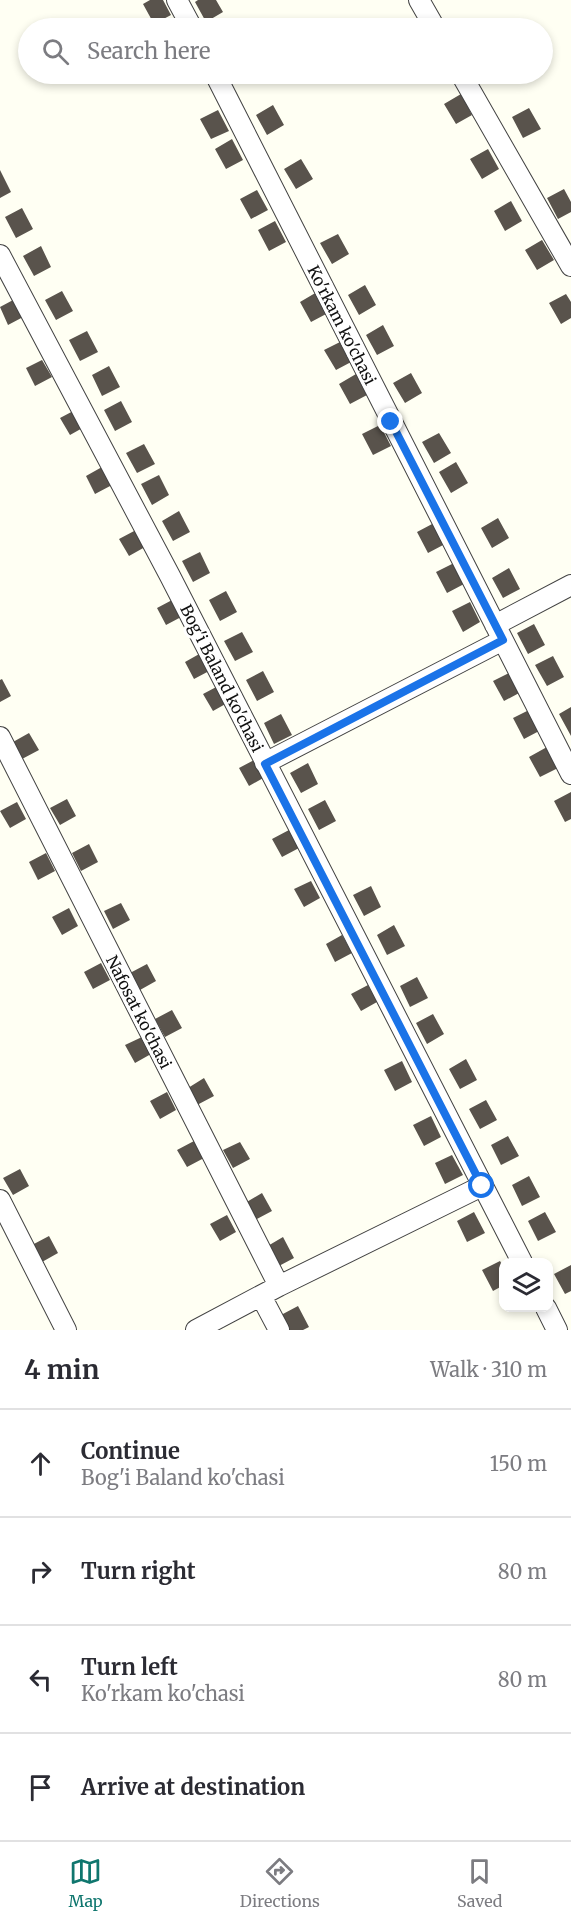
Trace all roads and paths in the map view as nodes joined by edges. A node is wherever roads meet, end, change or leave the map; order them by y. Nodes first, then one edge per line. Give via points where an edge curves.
1 (177, 0) edge
2 (418, 0) edge
3 (187, 18) edge
4 (429, 18) edge
5 (220, 84) edge
6 (467, 84) edge
7 (0, 255) edge
8 (571, 266) edge
9 (571, 585) edge
10 (499, 633) junction
11 (0, 738) edge
12 (265, 764) junction
13 (571, 774) edge
14 (482, 1186) junction
15 (0, 1200) edge
16 (519, 1258) edge
17 (279, 1286) junction
18 (261, 1296) junction
19 (548, 1312) edge
20 (66, 1330) edge
21 (196, 1330) edge
22 (279, 1330) edge
23 (557, 1330) edge

1 - 3 street
2 - 4 street
5 - 10 street, Ko'rkam ko'chasi
6 - 8 street
7 - 12 street, Bog'i Baland ko'chasi
9 - 10 street
10 - 12 street
10 - 13 street, Ko'rkam ko'chasi
11 - 17 street, Nafosat ko'chasi
12 - 14 street, Bog'i Baland ko'chasi
14 - 16 street, Bog'i Baland ko'chasi
14 - 17 street
15 - 20 street
17 - 18 street
18 - 21 street
18 - 22 street
19 - 23 street

